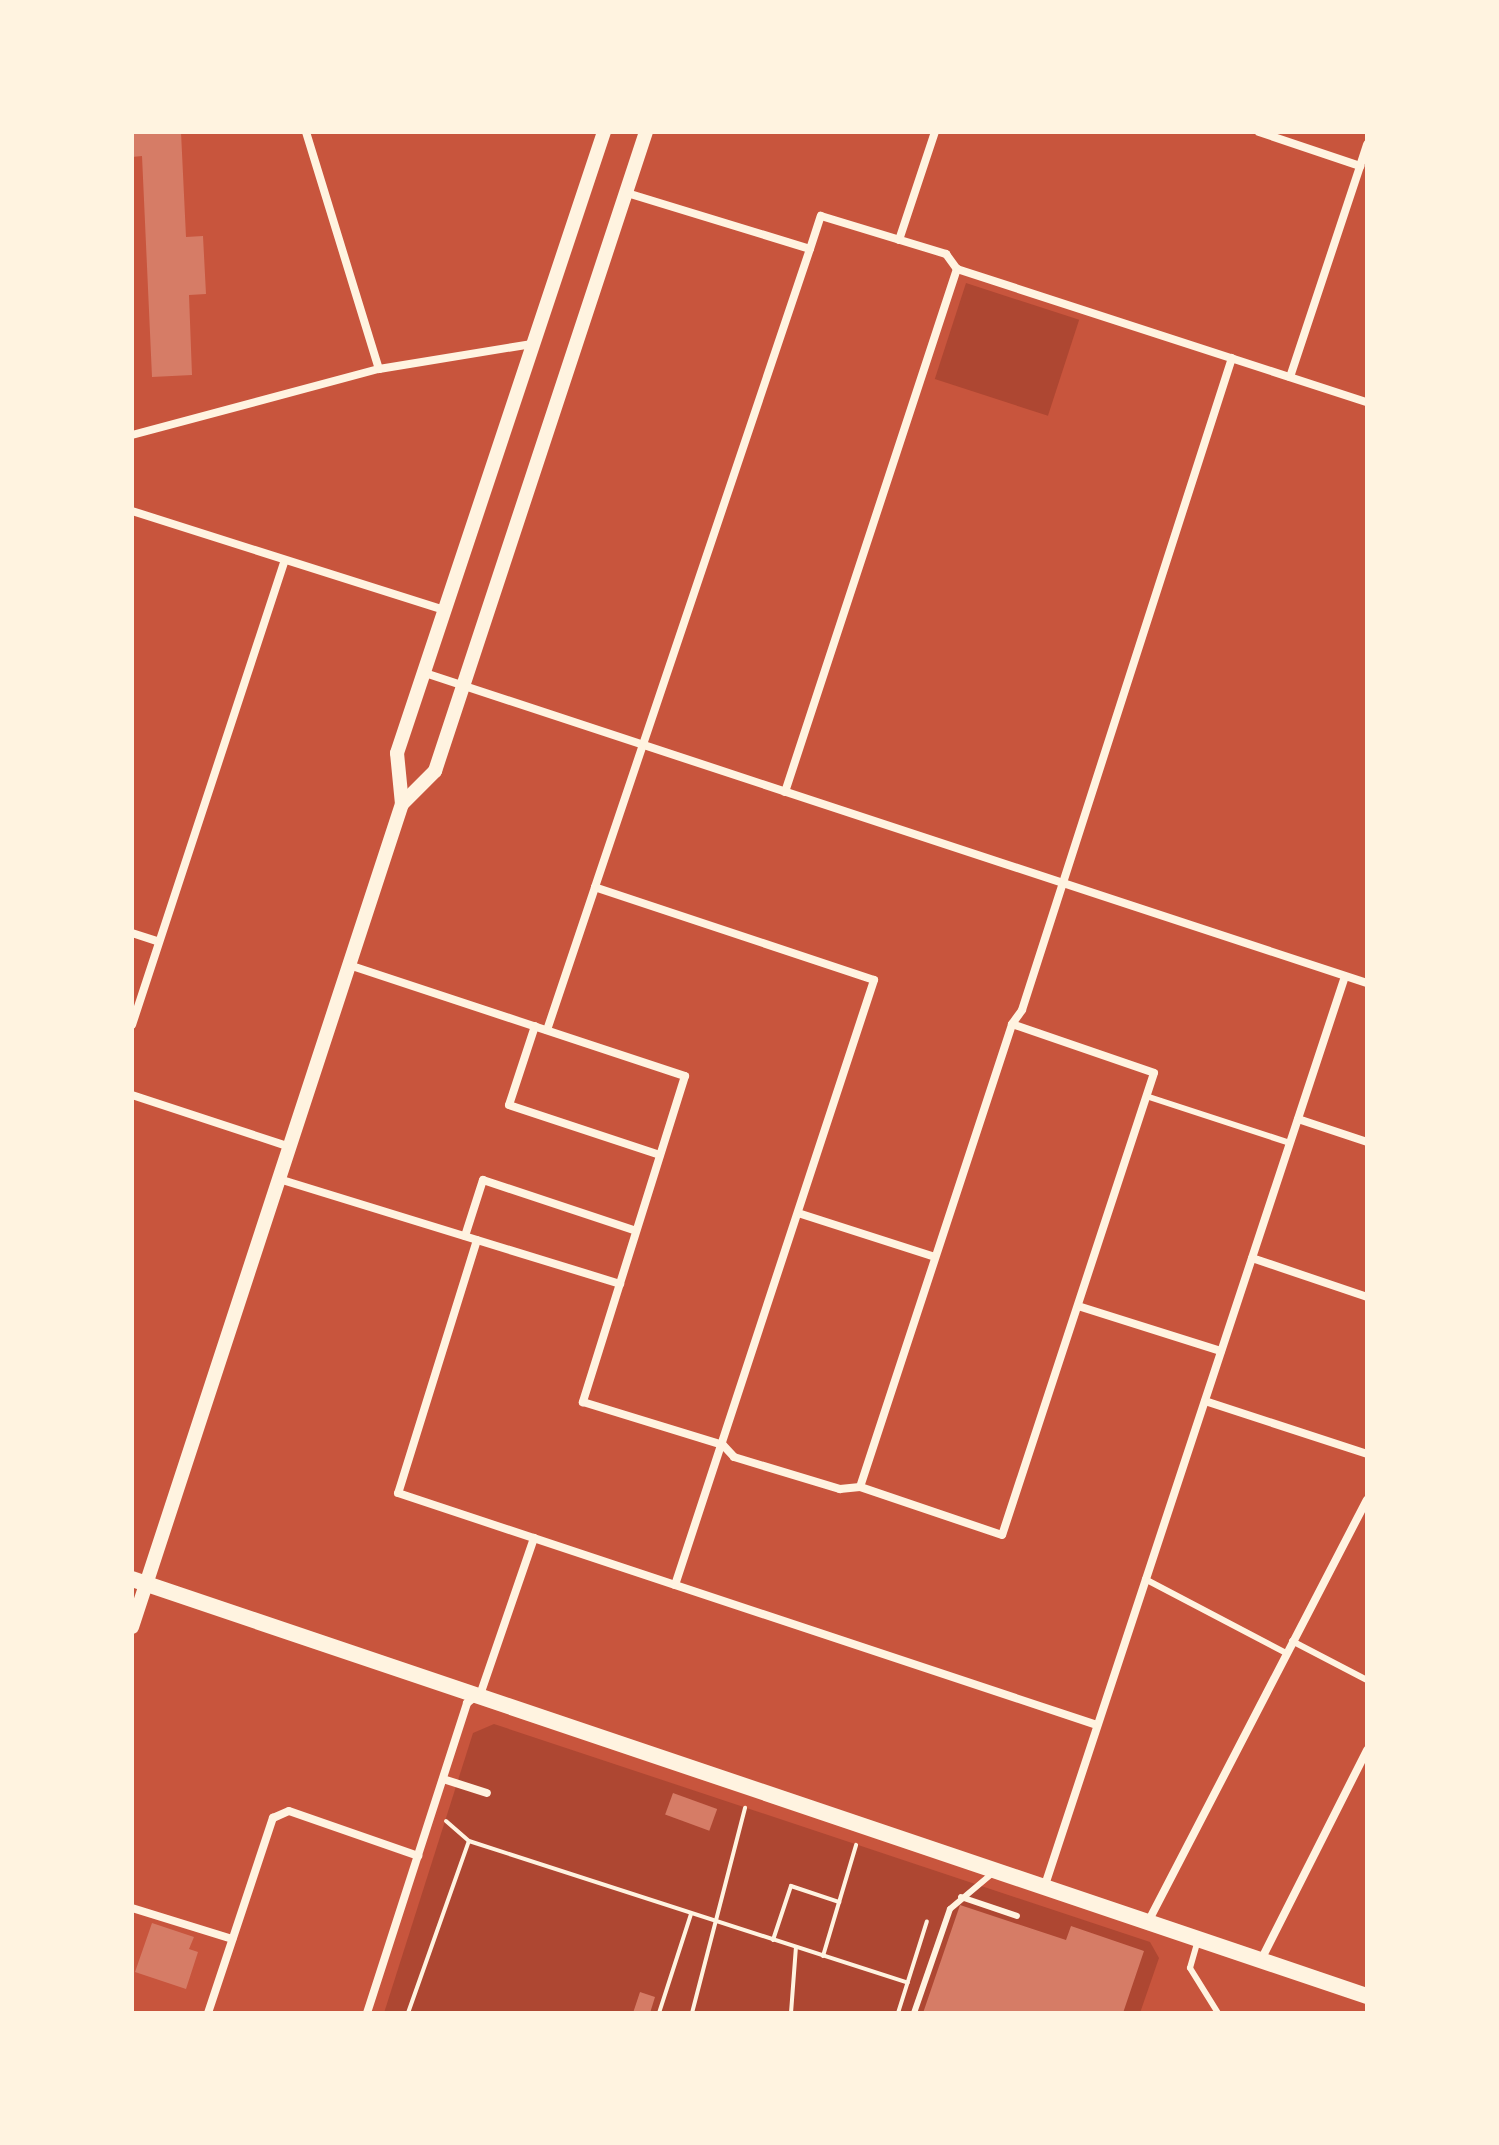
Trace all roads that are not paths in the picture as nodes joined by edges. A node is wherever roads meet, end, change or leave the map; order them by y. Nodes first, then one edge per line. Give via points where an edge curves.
1 (306, 132) edge
2 (604, 132) edge
3 (646, 132) edge
4 (935, 132) edge
5 (1259, 132) edge
6 (1367, 144) edge
7 (1360, 166) junction
8 (627, 193) junction
9 (899, 240) junction
10 (810, 249) junction
11 (957, 269) junction
12 (532, 344) junction
13 (1232, 358) junction
14 (379, 369) junction
15 (1290, 377) junction
16 (1367, 402) edge
17 (132, 435) edge
18 (132, 511) edge
19 (284, 562) junction
20 (446, 610) junction
21 (425, 673) junction
22 (463, 686) junction
23 (643, 745) junction
24 (785, 792) junction
25 (402, 804) junction
26 (1063, 883) junction
27 (595, 887) junction
28 (132, 933) edge
29 (159, 942) junction
30 (349, 965) junction
31 (1345, 976) junction
32 (1367, 983) edge
33 (1012, 1024) junction
34 (132, 1025) edge
35 (535, 1026) junction
36 (547, 1030) junction
37 (132, 1095) edge
38 (1146, 1096) junction
39 (1298, 1119) junction
40 (1367, 1142) edge
41 (1290, 1143) junction
42 (290, 1147) junction
43 (660, 1155) junction
44 (279, 1179) junction
45 (798, 1213) junction
46 (636, 1231) junction
47 (465, 1236) junction
48 (477, 1240) junction
49 (935, 1257) junction
50 (1252, 1258) junction
51 (620, 1284) junction
52 (1367, 1297) edge
53 (1078, 1306) junction
54 (1221, 1351) junction
55 (1205, 1401) junction
56 (723, 1445) junction
57 (1367, 1454) edge
58 (860, 1487) junction
59 (1367, 1500) edge
60 (534, 1538) junction
61 (1145, 1579) junction
62 (139, 1581) edge
63 (675, 1585) junction
64 (132, 1627) edge
65 (1292, 1641) junction
66 (1286, 1653) junction
67 (1367, 1680) edge
68 (474, 1698) junction
69 (1097, 1725) junction
70 (1367, 1750) edge
71 (443, 1779) junction
72 (487, 1793) dead end
73 (418, 1856) junction
74 (994, 1872) junction
75 (1043, 1888) junction
76 (961, 1897) junction
77 (132, 1908) edge
78 (1017, 1916) dead end
79 (1148, 1923) junction
80 (232, 1939) junction
81 (1198, 1940) junction
82 (1260, 1961) junction
83 (1367, 1996) edge
84 (208, 2013) edge
85 (367, 2013) edge
86 (914, 2013) edge
87 (1218, 2013) edge

1 - 14 street
2 - 12 street
3 - 8 street
4 - 9 street
5 - 7 street
6 - 7 street
7 - 15 street
8 - 10 street
8 - 22 street
9 - 10 street via 821,216
9 - 11 street via 946,254
10 - 23 street
11 - 13 street
11 - 24 street
12 - 14 street
12 - 20 street
13 - 15 street
13 - 26 street
14 - 17 street
15 - 16 street
18 - 19 street
19 - 20 street
19 - 29 street
20 - 21 street
21 - 22 street
21 - 25 street via 397,753
22 - 23 street
22 - 25 street via 435,771
23 - 24 street
23 - 27 street
24 - 26 street
25 - 30 street
26 - 31 street
26 - 33 street
27 - 36 street
27 - 45 street via 874,980
28 - 29 street
29 - 34 street
30 - 35 street
30 - 42 street
31 - 32 street
31 - 39 street
33 - 38 street via 1154,1073
33 - 49 street
35 - 36 street
35 - 43 street via 509,1105
36 - 43 street via 685,1076
37 - 42 street
38 - 41 lane
38 - 53 street
39 - 40 street
39 - 41 street
41 - 50 street
42 - 44 street
43 - 46 street
44 - 47 street
44 - 62 street
45 - 49 street
45 - 56 street
46 - 47 street via 483,1180
46 - 51 street
47 - 48 street
48 - 51 street
48 - 60 street via 398,1493
49 - 58 street
50 - 52 street
50 - 54 street
51 - 56 street via 583,1402
53 - 54 street
53 - 58 street via 1002,1535
54 - 55 street
55 - 57 street
55 - 61 street
56 - 58 street via 734,1457 840,1489
56 - 63 street
59 - 65 street
60 - 63 street
60 - 68 street
61 - 66 lane
61 - 69 street
62 - 64 street
62 - 68 main road
63 - 69 street
65 - 66 street
65 - 67 lane
66 - 79 street
68 - 71 street
68 - 74 main road
69 - 75 street
70 - 82 street
71 - 72 street
71 - 73 street
73 - 80 street via 289,1811 273,1818
73 - 85 street
74 - 75 main road
74 - 76 lane
75 - 79 main road
76 - 78 lane
76 - 86 lane via 943,1925
77 - 80 street
79 - 81 main road
80 - 84 street
81 - 82 main road
81 - 87 lane via 1190,1968
82 - 83 main road

